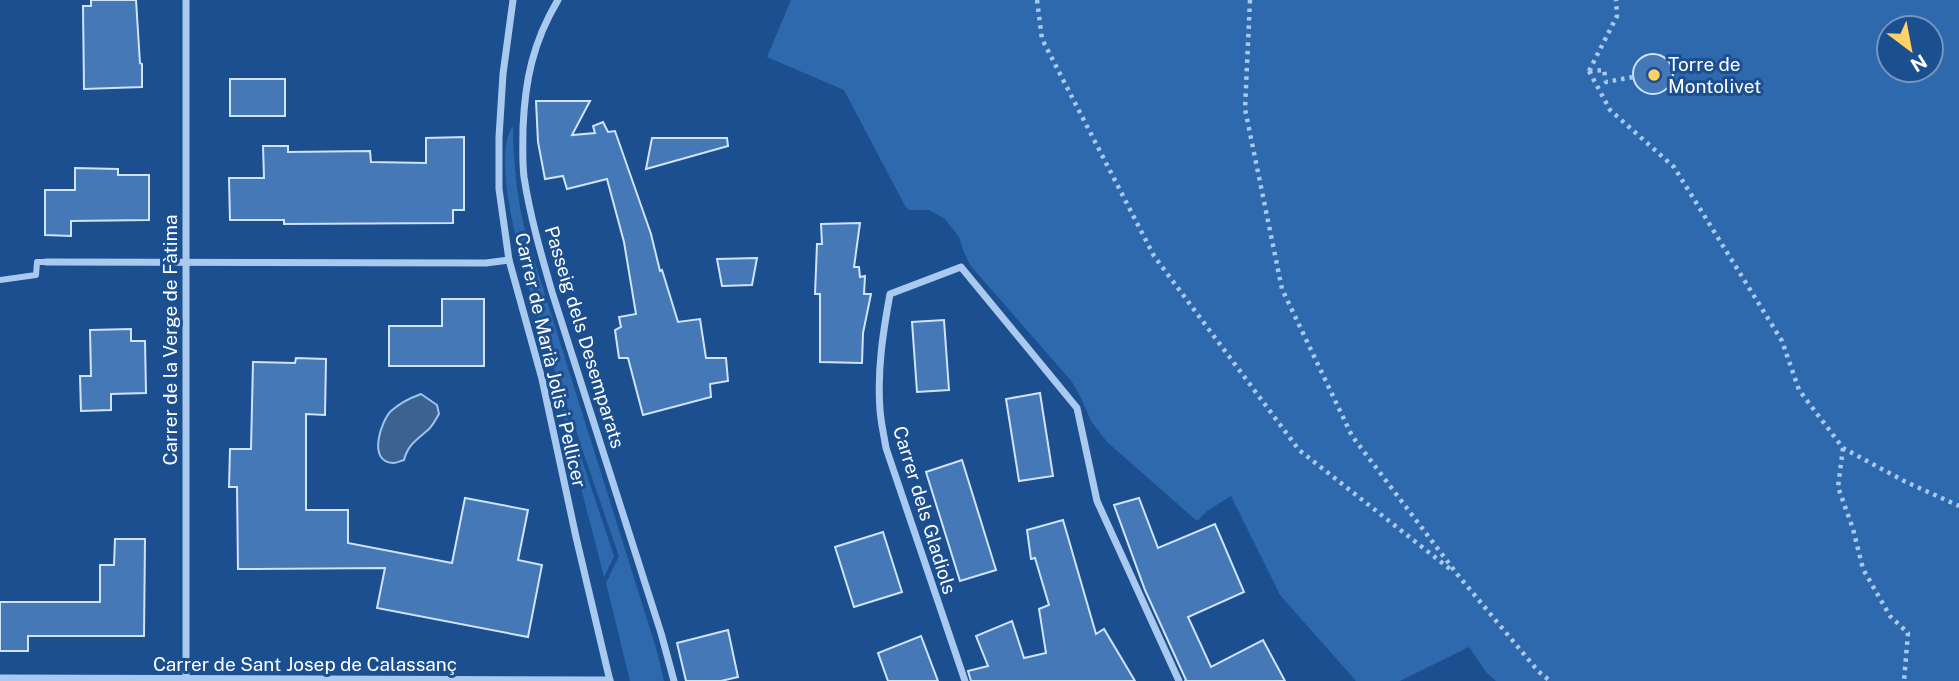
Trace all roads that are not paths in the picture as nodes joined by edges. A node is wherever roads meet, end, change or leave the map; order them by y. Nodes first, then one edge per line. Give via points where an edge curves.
1 (186, 0) edge
2 (513, 0) edge
3 (558, 0) edge
4 (509, 260) junction
5 (186, 261) junction
6 (46, 262) joint
7 (0, 280) edge
8 (0, 678) edge
9 (186, 680) edge
10 (610, 680) edge
11 (674, 681) edge
12 (965, 681) edge
13 (1179, 681) edge

1 - 5 street, Carrer de la Verge de Fàtima
2 - 4 street, Carrer de Marià Jolis i Pellicer via 499,137 499,189
3 - 11 street, Passeig dels Desemparats via 534,49 527,83 523,173 549,281
4 - 5 street
4 - 10 street, Carrer de Marià Jolis i Pellicer via 542,379
5 - 6 street
5 - 9 street, Carrer de la Verge de Fàtima
6 - 7 street via 37,262 36,275
8 - 9 street, Carrer de Sant Josep de Calassanç
9 - 10 street, Carrer de Sant Josep de Calassanç
12 - 13 street, Carrer dels Gladiols via 886,448 879,387 890,293 961,267 1077,408 1097,501

